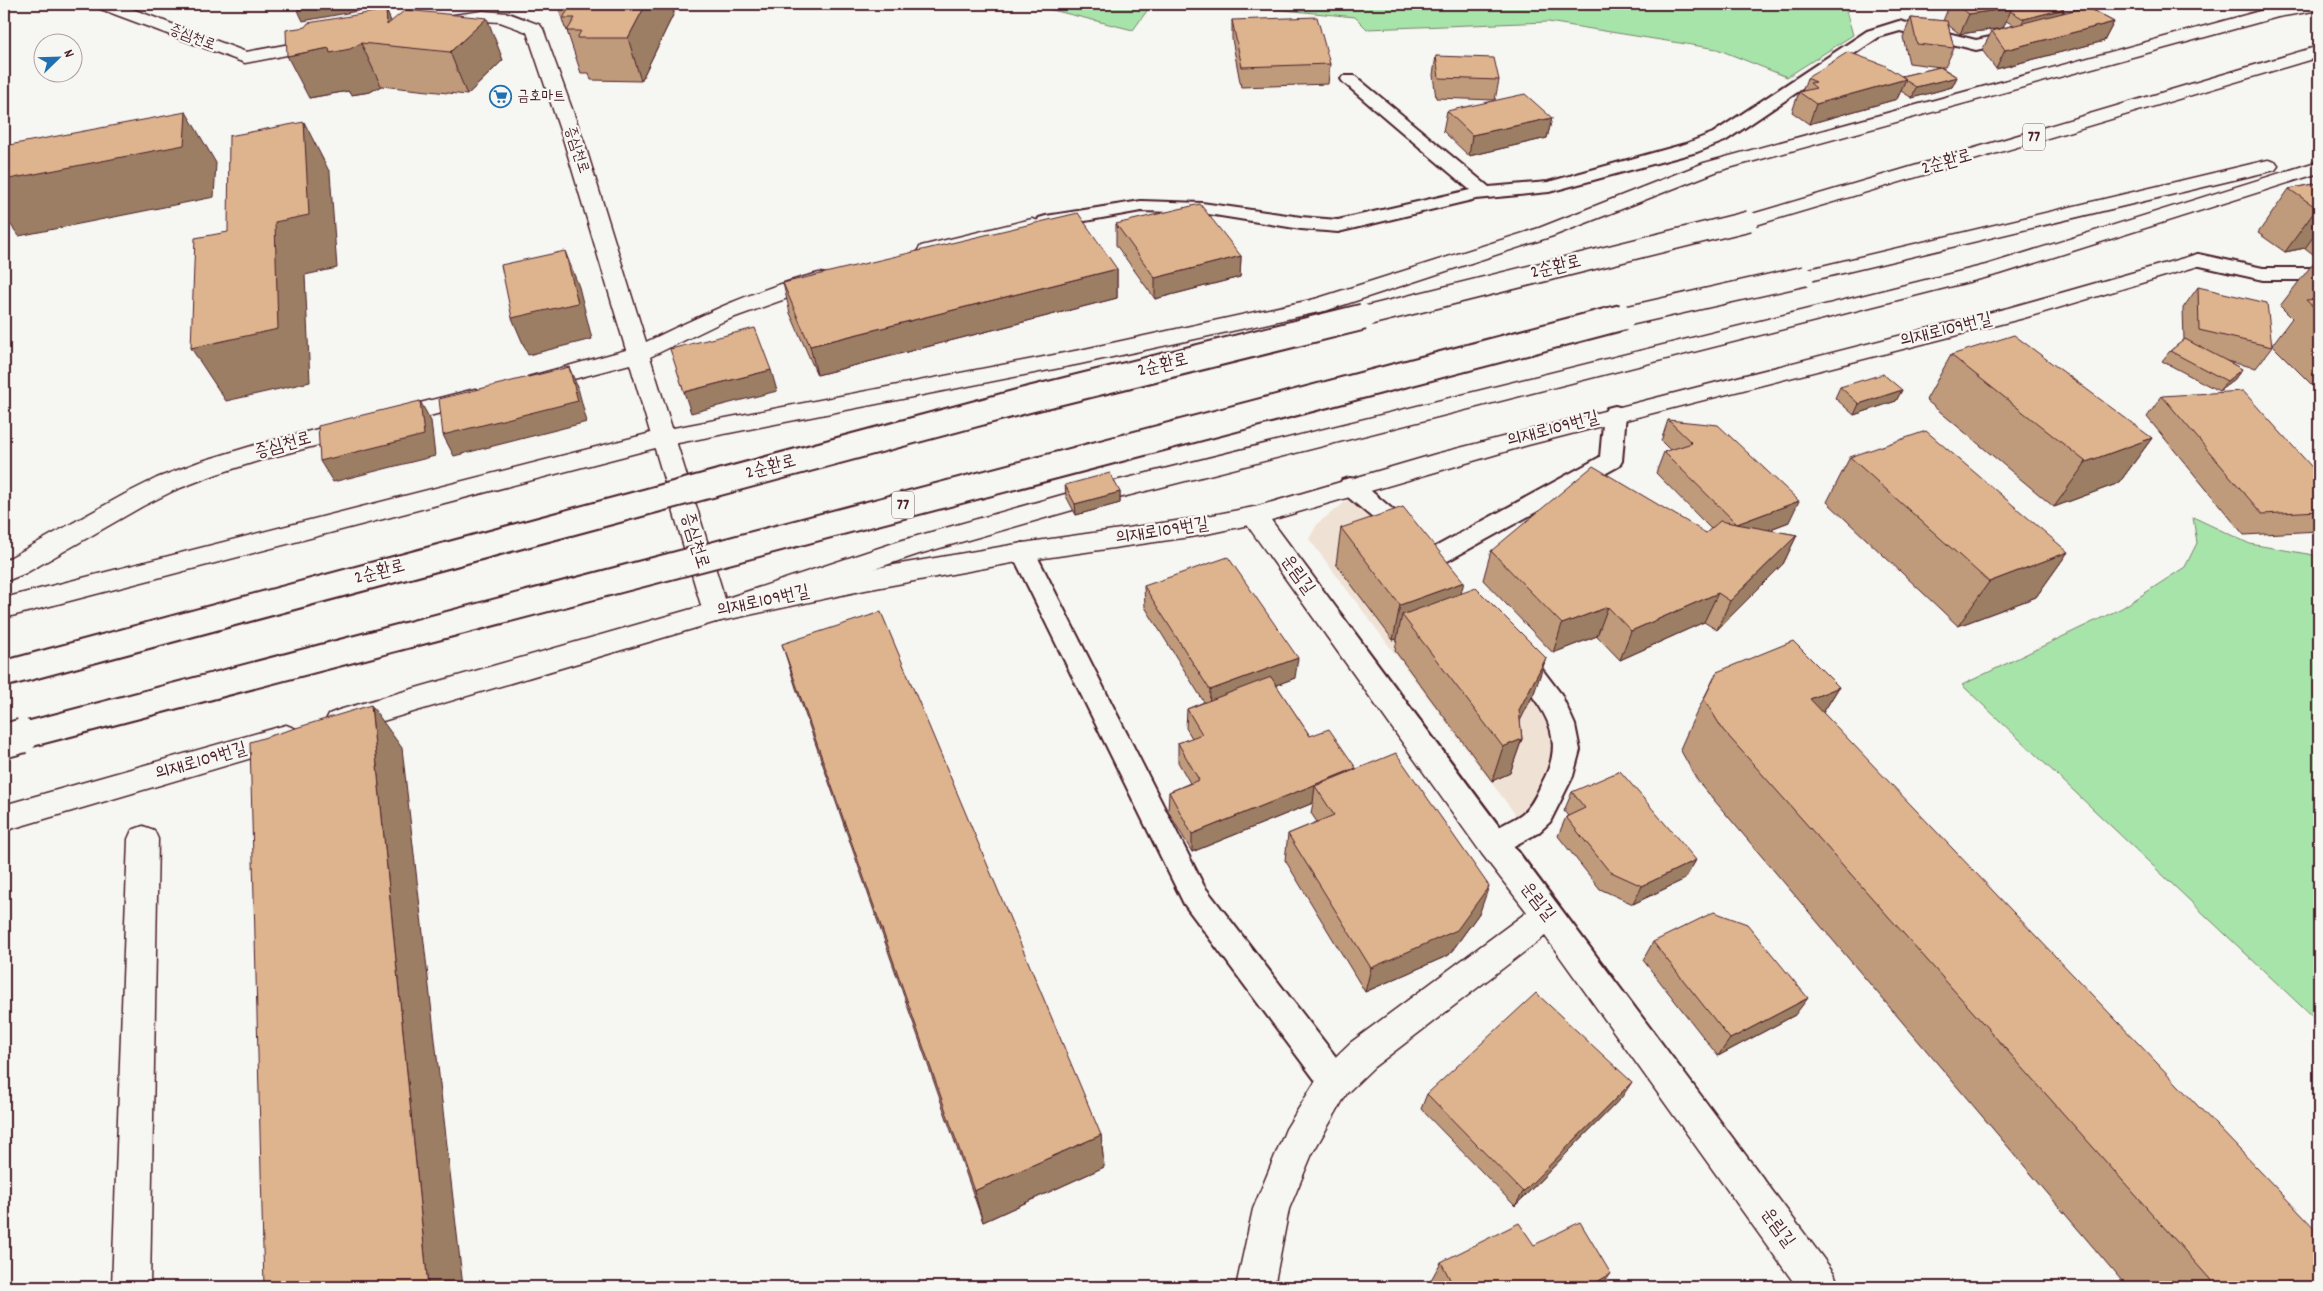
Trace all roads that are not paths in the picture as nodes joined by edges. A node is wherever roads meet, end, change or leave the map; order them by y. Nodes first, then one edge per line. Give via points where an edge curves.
1 (104, 4) edge
2 (2065, 4) edge
3 (2319, 5) edge
4 (422, 25) edge
5 (340, 40) edge
6 (2319, 51) edge
7 (1349, 79) dead end
8 (2319, 154) edge
9 (2319, 167) edge
10 (1486, 194) junction
11 (1044, 222) joint
12 (904, 256) edge
13 (2198, 260) joint
14 (838, 274) edge
15 (2319, 274) edge
16 (639, 354) junction
17 (1615, 413) junction
18 (663, 438) junction
19 (1350, 486) junction
20 (1254, 516) junction
21 (1023, 552) junction
22 (4, 572) edge
23 (4, 608) edge
24 (716, 612) junction
25 (1502, 639) edge
26 (4, 674) edge
27 (4, 741) edge
28 (4, 818) edge
29 (143, 839) dead end
30 (1493, 845) junction
31 (1548, 915) junction
32 (1335, 1081) junction
33 (131, 1287) edge
34 (1255, 1287) edge
35 (1820, 1287) edge

1 - 5 main road, 증심천로 via 244,58
2 - 10 lane via 2079,18 2075,23 1976,45 1899,26 1882,31 1710,141 1549,187
3 - 18 main road via 2277,12 1711,167 1546,232 1320,305 1080,357
4 - 16 main road, 증심천로 via 483,16 502,17 534,29 574,142
6 - 26 main road, 2순환로 / 77, bridge via 1749,221 1027,400
7 - 10 lane
8 - 27 main road, 77, bridge via 1641,312
9 - 24 main road via 1993,270 1084,498 912,547
10 - 11 lane via 1338,226 1202,208 1141,206
11 - 12 main road
13 - 15 lane, 의재로109번길 via 2263,274
13 - 17 main road, 의재로109번길 via 1993,320
14 - 16 main road, 증심천로 via 716,316
16 - 18 main road, 증심천로
16 - 22 main road, 증심천로 via 208,468 134,500
17 - 19 main road, 의재로109번길
17 - 19 lane via 1612,461 1440,566
18 - 23 main road
18 - 24 main road, 증심천로
19 - 20 main road, 의재로109번길
20 - 21 main road, 의재로109번길
20 - 30 main road, 운림길
21 - 24 main road, 의재로109번길 via 865,580
21 - 32 lane via 1194,895
24 - 28 main road, 의재로109번길
25 - 30 lane via 1552,701 1562,725 1567,750 1560,776 1540,814 1528,826
29 - 33 main road
30 - 31 main road, 운림길
31 - 32 main road via 1362,1055
31 - 35 main road, 운림길
32 - 34 main road via 1299,1142 1271,1208

